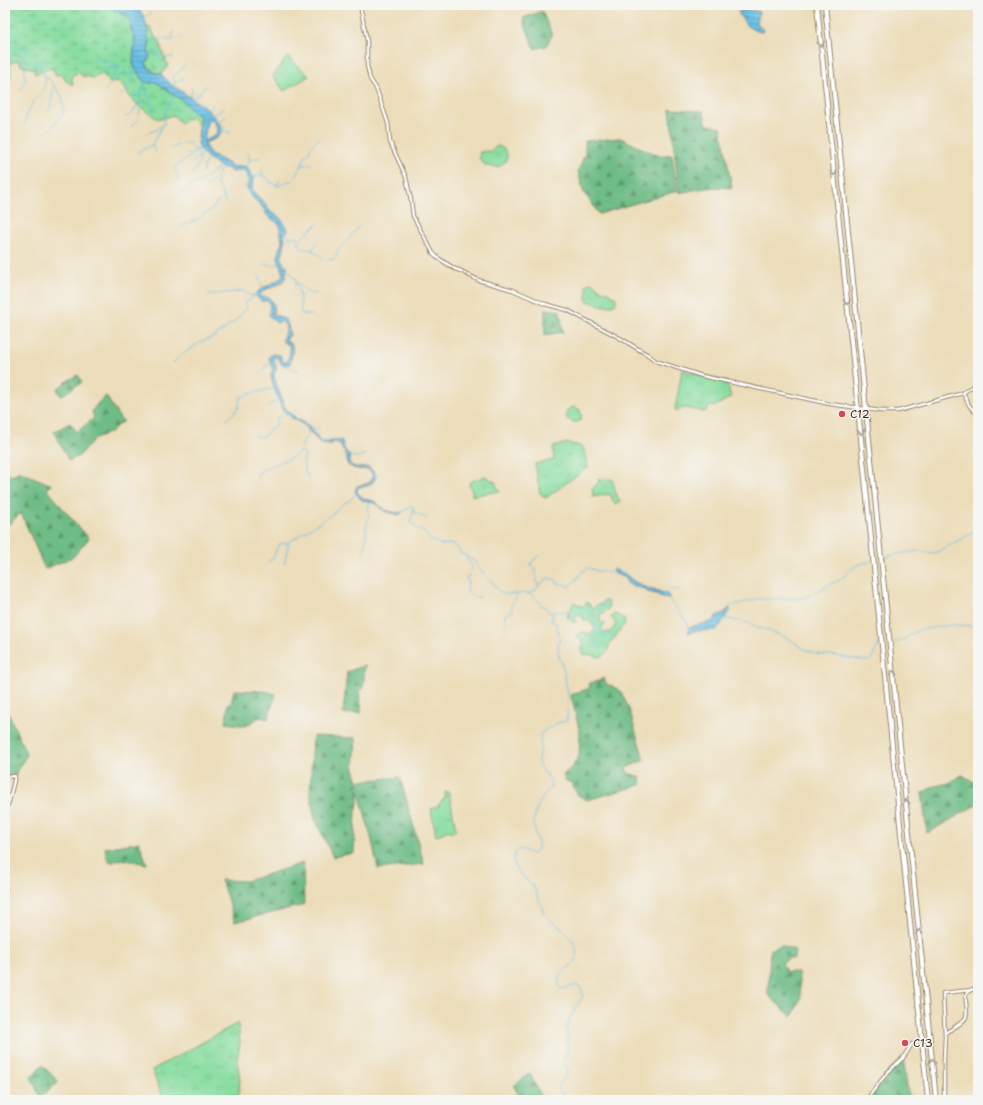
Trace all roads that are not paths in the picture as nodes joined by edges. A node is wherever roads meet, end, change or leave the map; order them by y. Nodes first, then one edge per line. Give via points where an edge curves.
1 (360, 5) edge
2 (817, 5) edge
3 (825, 5) edge
4 (978, 382) edge
5 (963, 393) junction
6 (866, 409) junction
7 (978, 414) edge
8 (5, 777) edge
9 (5, 810) edge
10 (978, 988) edge
11 (971, 990) junction
12 (945, 1032) junction
13 (912, 1044) dead end
14 (867, 1100) edge
15 (928, 1100) edge
16 (936, 1100) edge
17 (944, 1100) edge

1 - 6 street via 367,41 370,79 376,88 388,123 390,142 406,177 413,216 438,258 478,280 567,310 660,363 722,381
2 -> 15 highway
3 - 6 highway
4 - 5 street
5 - 6 street via 898,411
5 - 7 street via 968,405
16 -> 6 highway
8 - 9 street via 15,776
10 - 11 street
11 - 12 street via 965,998 966,1017
11 - 12 street via 943,993
12 - 17 street
13 - 14 street

